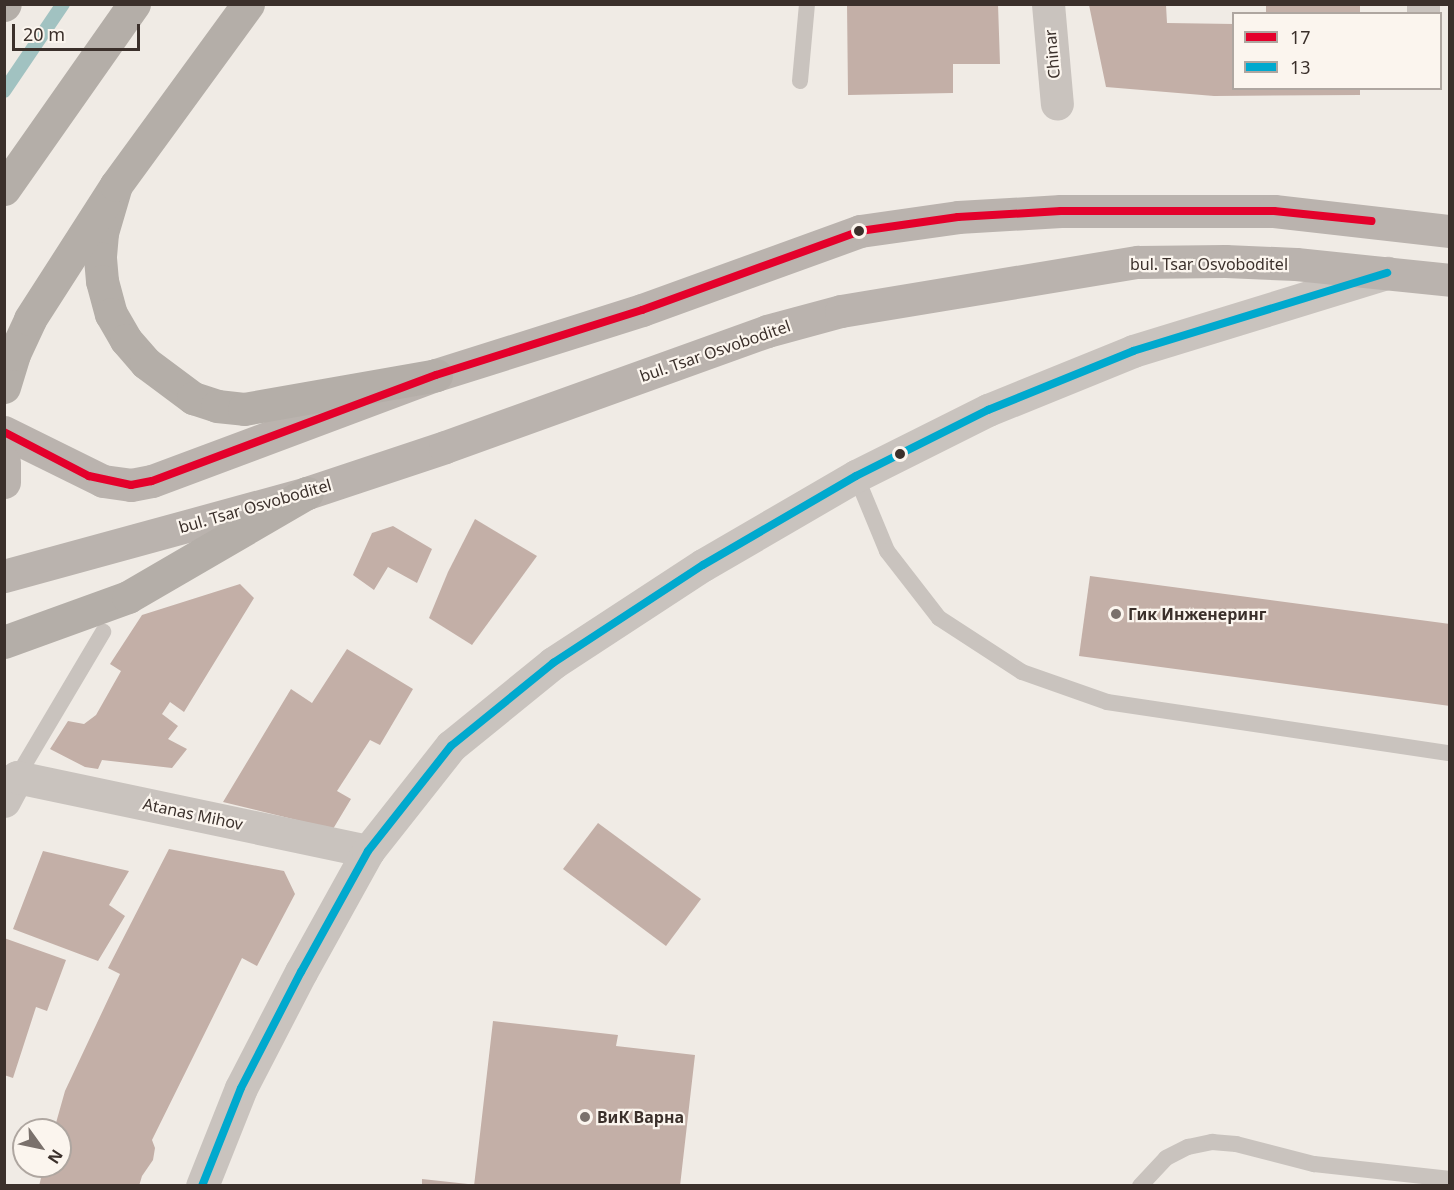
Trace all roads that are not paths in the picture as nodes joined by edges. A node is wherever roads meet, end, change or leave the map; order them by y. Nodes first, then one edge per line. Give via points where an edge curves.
1 (134, 4) edge
2 (248, 4) edge
3 (807, 4) edge
4 (1048, 4) edge
5 (801, 81) dead end
6 (1057, 104) dead end
7 (116, 185) junction
8 (4, 189) edge
9 (1449, 231) edge
10 (1387, 273) junction
11 (1449, 280) edge
12 (436, 375) junction
13 (4, 387) edge
14 (4, 432) edge
15 (4, 462) edge
16 (856, 476) junction
17 (4, 482) edge
18 (307, 493) junction
19 (4, 576) edge
20 (103, 632) dead end
21 (4, 642) edge
22 (1449, 753) edge
23 (11, 789) edge
24 (368, 851) junction
25 (1449, 1179) edge
26 (202, 1185) edge
27 (1140, 1185) edge

1 - 8 highway
2 - 7 highway
3 - 5 lane
4 - 6 street, Chinar
7 - 12 highway via 102,233 100,258 111,314 146,363 193,398 243,409
7 - 13 highway via 30,319
9 - 12 main road via 1274,211 1062,211 958,217 860,231 642,310
10 - 11 main road, bul. Tsar Osvoboditel
10 - 16 street via 1133,351 988,410
10 - 18 main road, bul. Tsar Osvoboditel via 1237,261 1138,262 841,310 766,331
12 - 14 main road via 152,481 131,485 89,476
15 - 17 main road
16 - 22 lane via 887,550 939,618 1022,672 1107,702
16 - 24 street via 703,565 553,663 451,746
18 - 19 main road, bul. Tsar Osvoboditel
18 - 21 highway via 128,597
20 - 23 lane
23 - 24 street, Atanas Mihov
24 - 26 street via 241,1088
25 - 27 lane via 1314,1164 1236,1144 1212,1142 1188,1147 1166,1158

